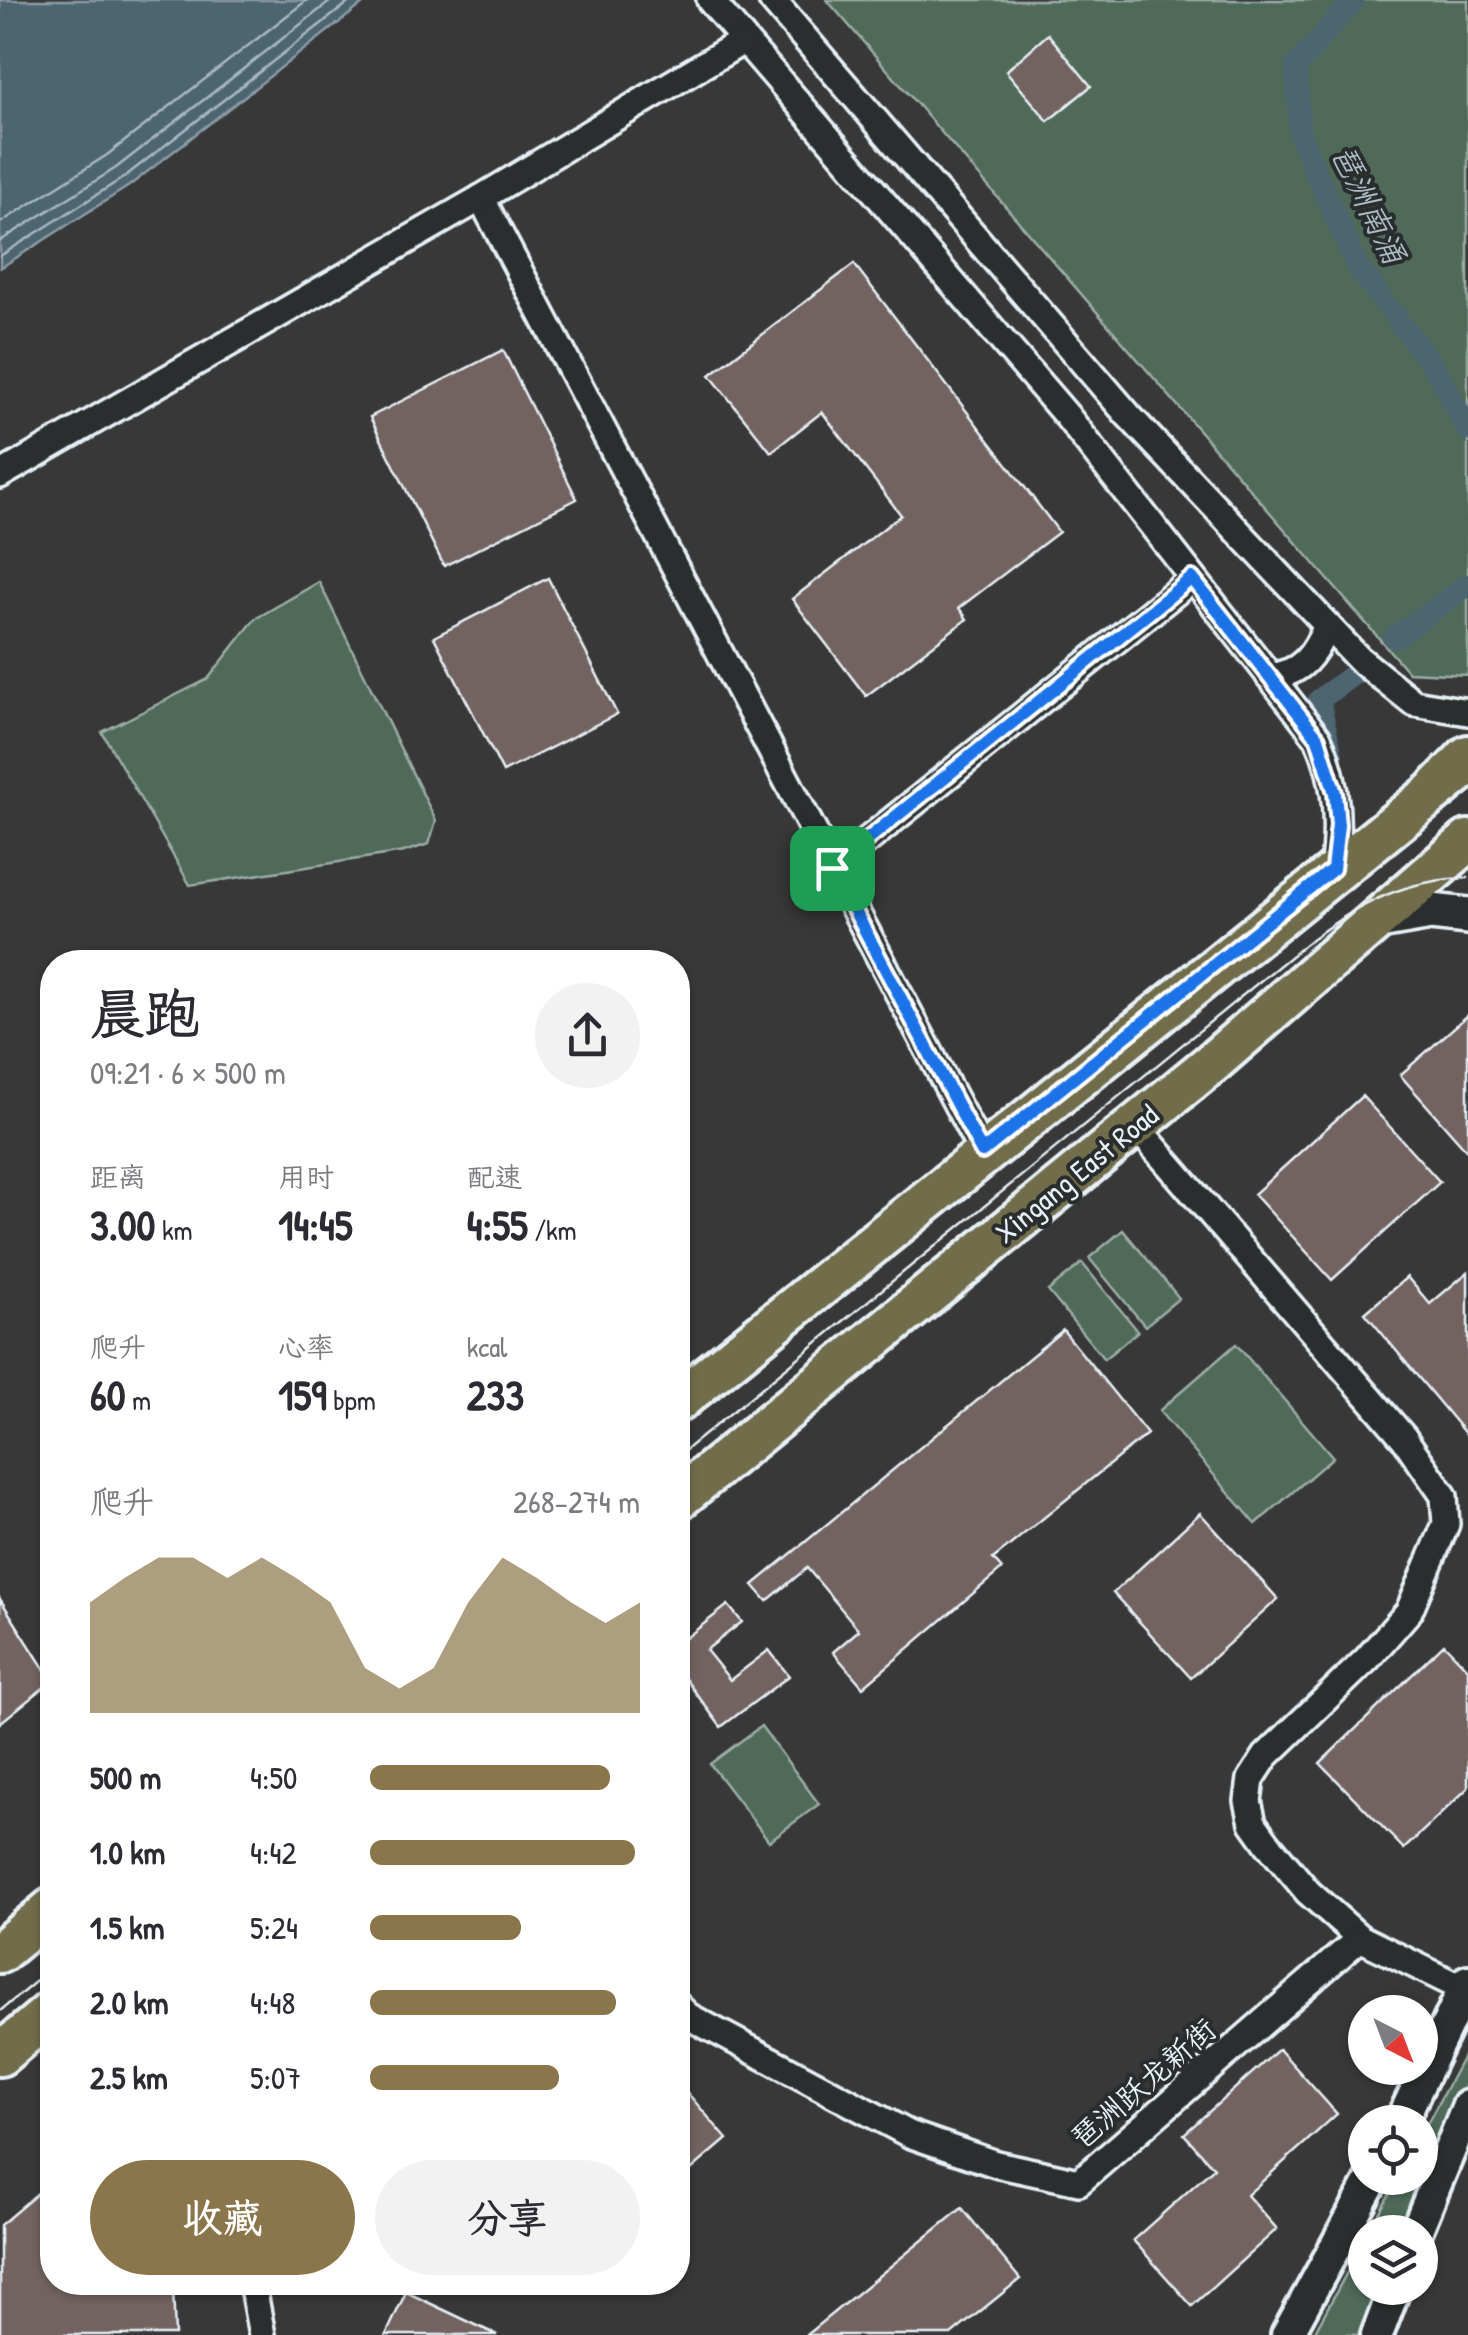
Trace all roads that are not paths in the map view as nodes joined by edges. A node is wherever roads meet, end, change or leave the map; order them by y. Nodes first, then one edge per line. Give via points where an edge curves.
1 (710, 0) edge
2 (772, 0) edge
3 (743, 41) junction
4 (481, 198) junction
5 (0, 474) edge
6 (1192, 578) junction
7 (1327, 626) junction
8 (1269, 676) junction
9 (1468, 712) edge
10 (1461, 766) edge
11 (1468, 841) edge
12 (832, 868) junction
13 (1333, 869) junction
14 (1468, 916) edge
15 (1378, 921) junction
16 (1135, 1125) junction
17 (982, 1152) junction
18 (690, 1391) edge
19 (690, 1489) edge
20 (40, 1919) edge
21 (1360, 1938) junction
22 (0, 1952) edge
23 (1467, 1987) edge
24 (690, 2014) edge
25 (40, 2024) edge
26 (0, 2055) edge
27 (1408, 2105) edge
28 (1468, 2106) edge
29 (1364, 2195) edge
30 (1423, 2215) edge
31 (254, 2295) edge
32 (1388, 2305) edge
33 (262, 2335) edge
34 (1287, 2335) edge
35 (1377, 2335) edge

1 - 3 street
2 - 7 street via 1129,416
3 - 4 street
3 - 6 street via 1068,416
4 - 5 street
4 - 12 street
6 - 8 street
6 - 12 street
7 - 8 street via 1300,667
7 - 9 street via 1394,692 1414,703
8 - 13 street via 1328,760 1338,825
10 - 13 main road
11 - 15 main road, Xingang East Road
12 - 17 street
13 - 17 main road
14 - 15 main road via 1404,913
15 - 16 main road, Xingang East Road
16 - 19 main road, Xingang East Road
16 - 21 street via 1429,1468 1444,1496 1446,1524 1409,1611 1250,1779 1253,1823 1308,1892
17 - 18 main road
20 - 22 main road
21 - 23 street
21 - 24 street, 琶洲跃龙新街 via 1079,2182 996,2164 910,2134
23 - 27 street
25 - 26 main road
28 - 30 street
29 - 34 street
31 - 33 street
32 - 35 street

